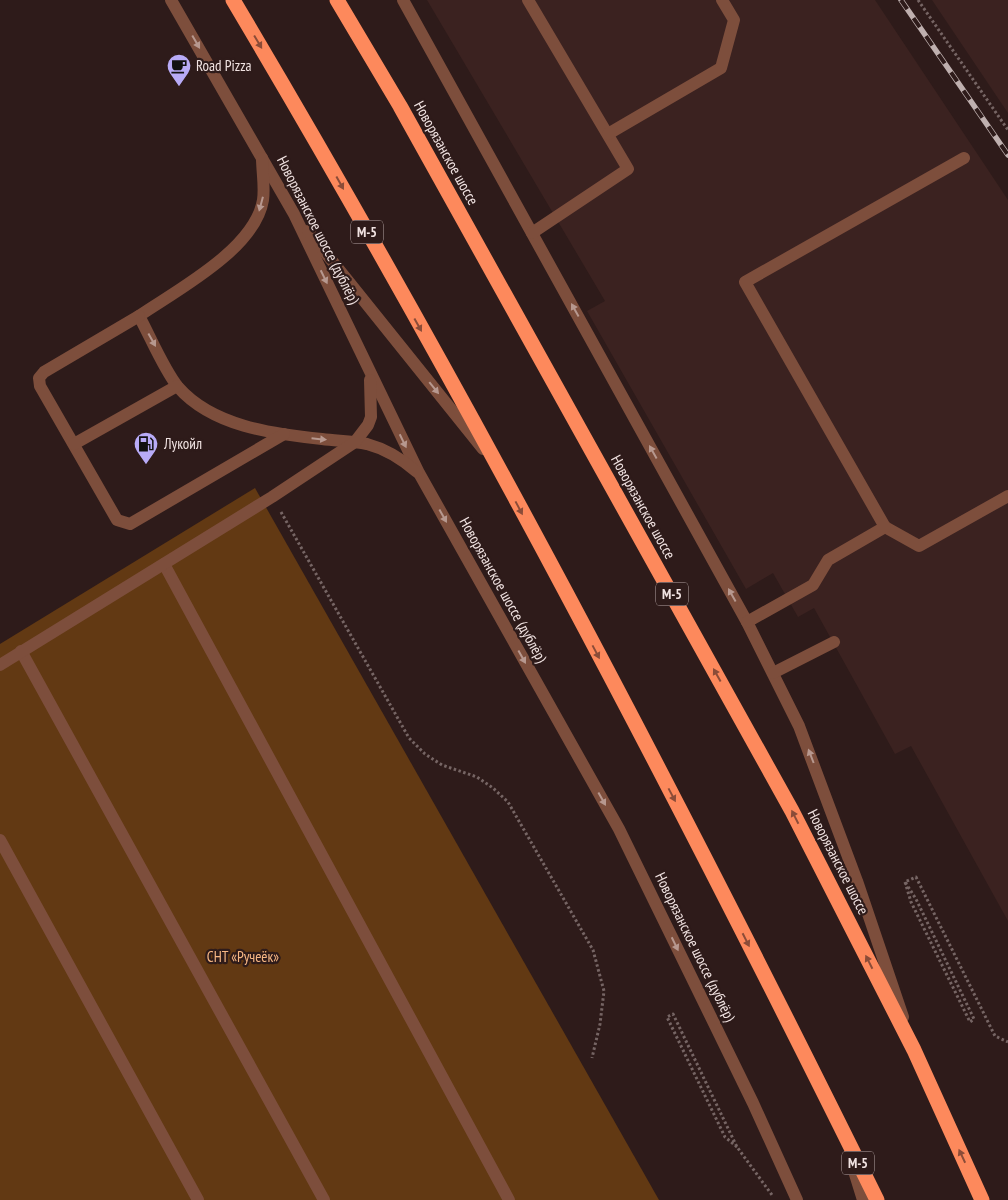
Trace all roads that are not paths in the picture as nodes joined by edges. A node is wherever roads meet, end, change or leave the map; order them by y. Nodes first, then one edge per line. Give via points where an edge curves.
1 (171, 0) edge
2 (233, 0) edge
3 (337, 0) edge
4 (403, 0) edge
5 (528, 0) edge
6 (722, 0) edge
7 (608, 134) junction
8 (262, 155) junction
9 (964, 158) dead end
10 (294, 214) junction
11 (532, 233) junction
12 (139, 316) junction
13 (367, 366) junction
14 (177, 386) junction
15 (284, 434) junction
16 (355, 442) junction
17 (74, 444) junction
18 (496, 465) junction
19 (419, 473) junction
20 (1008, 496) edge
21 (885, 527) junction
22 (164, 564) junction
23 (747, 622) junction
24 (834, 642) dead end
25 (21, 652) junction
26 (0, 665) edge
27 (773, 673) junction
28 (0, 840) edge
29 (914, 1050) junction
30 (840, 1126) junction
31 (198, 1200) edge
32 (324, 1200) edge
33 (509, 1200) edge
34 (797, 1200) edge
35 (863, 1200) edge
36 (876, 1200) edge
37 (982, 1200) edge

1 -> 8 street, Новорязанское шоссе (дублёр)
2 -> 18 highway, М-5 via 306,122
29 -> 3 highway, Новорязанское шоссе / М-5 via 792,811 400,106
4 - 11 street
5 - 7 street
6 - 7 street via 734,20 721,68
7 - 11 street via 628,169
8 - 10 street, Новорязанское шоссе (дублёр)
8 -> 12 street via 263,200 254,226 231,252
9 - 21 street via 746,282
10 -> 13 street, Новорязанское шоссе (дублёр)
10 -> 18 street
23 -> 11 street
12 -> 14 street
12 - 17 street via 39,378 40,386
13 - 16 street via 372,391 371,417
13 -> 19 street, Новорязанское шоссе (дублёр)
14 - 15 street via 196,405 220,417
14 - 17 street
15 -> 16 street
15 - 17 street via 130,524 117,520
16 - 19 street via 395,455
16 - 22 street
18 -> 30 highway, М-5 via 673,797
19 -> 34 street, Новорязанское шоссе (дублёр) via 619,828
20 - 21 street via 919,546
21 - 23 street via 828,560 813,585
22 - 25 street
22 - 33 street
23 - 27 street
24 - 27 street
25 - 26 street
25 - 32 street
29 -> 27 street via 799,726
28 - 31 street
37 -> 29 highway, Новорязанское шоссе / М-5
30 - 35 street
30 - 36 highway, М-5

